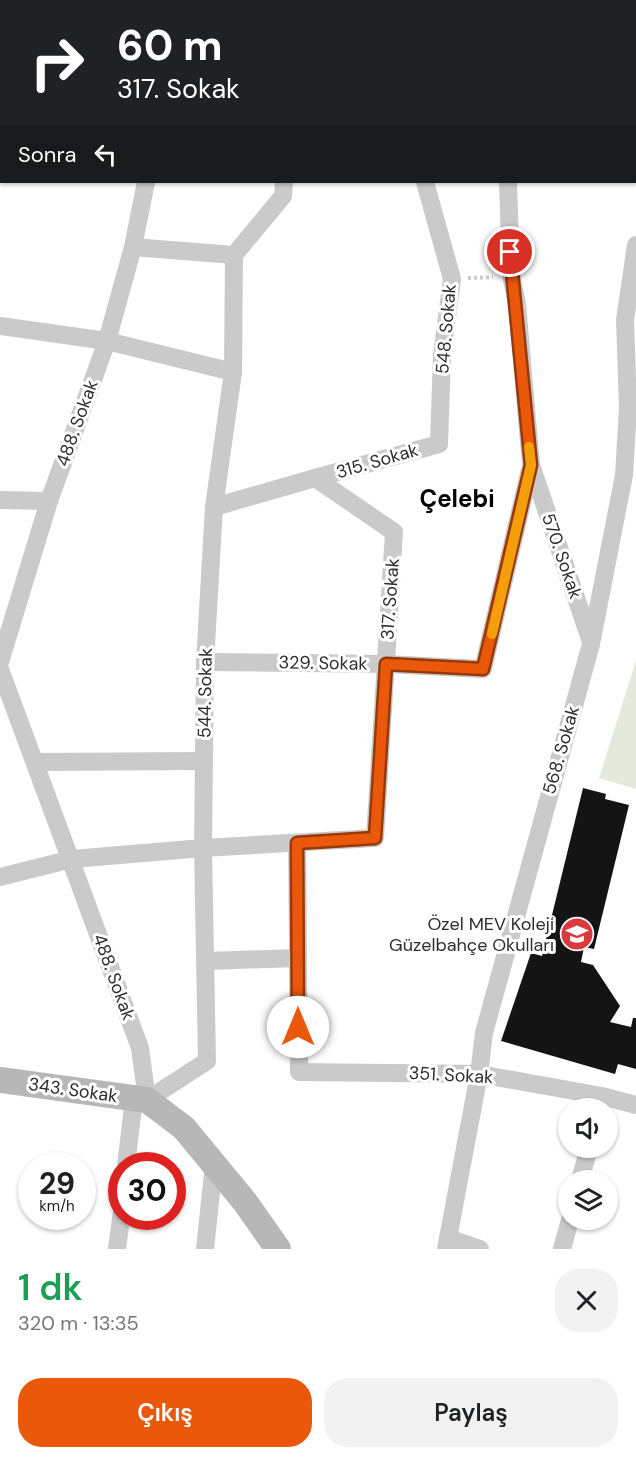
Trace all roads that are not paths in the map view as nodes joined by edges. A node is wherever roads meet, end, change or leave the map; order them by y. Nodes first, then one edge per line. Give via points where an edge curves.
1 (146, 183) edge
2 (284, 183) edge
3 (425, 183) edge
4 (508, 183) edge
5 (636, 245) edge
6 (133, 247) junction
7 (234, 255) junction
8 (0, 326) edge
9 (107, 341) junction
10 (233, 372) junction
11 (632, 409) edge
12 (439, 444) joint
13 (531, 465) junction
14 (315, 478) junction
15 (0, 500) edge
16 (49, 501) junction
17 (214, 507) junction
18 (591, 644) junction
19 (0, 662) edge
20 (205, 662) junction
21 (386, 664) junction
22 (0, 669) edge
23 (204, 761) junction
24 (35, 762) junction
25 (297, 843) junction
26 (202, 848) junction
27 (72, 859) junction
28 (0, 877) edge
29 (298, 958) junction
30 (205, 961) junction
31 (479, 1074) junction
32 (0, 1080) edge
33 (584, 1098) edge
34 (140, 1099) junction
35 (618, 1103) edge
36 (636, 1105) edge
37 (129, 1152) edge
38 (214, 1164) junction
39 (120, 1230) edge
40 (567, 1230) edge
41 (447, 1244) edge
42 (117, 1249) edge
43 (205, 1249) edge
44 (278, 1249) edge
45 (480, 1249) edge
46 (562, 1249) edge

1 - 6 street, 488. Sokak
2 - 7 street via 283,196
3 - 12 street, 548. Sokak via 452,279 442,355
4 - 13 street, 570. Sokak via 511,275
5 - 11 street, 568. Sokak via 625,320
6 - 7 street
6 - 9 street, 488. Sokak
7 - 10 street, 544. Sokak
8 - 9 street
9 - 10 street
9 - 16 street, 488. Sokak
10 - 17 street, 544. Sokak
11 - 18 street, 568. Sokak via 624,475
12 - 14 street, 315. Sokak
13 - 18 street, 570. Sokak
13 - 21 street, 329. Sokak via 483,669
14 - 17 street
14 - 21 street, 317. Sokak via 394,532
15 - 16 street
16 - 19 street, 488. Sokak
17 - 20 street, 544. Sokak
18 - 31 street, 568. Sokak via 484,1033
20 - 21 street, 329. Sokak
20 - 23 street, 544. Sokak
21 - 25 street, 317. Sokak via 375,838
22 - 24 street, 488. Sokak
23 - 24 street
23 - 26 street, 544. Sokak
24 - 27 street, 488. Sokak
25 - 26 street, 317. Sokak
25 - 29 street
26 - 27 street, 317. Sokak
26 - 30 street, 544. Sokak
27 - 28 street, 317. Sokak
27 - 34 street, 488. Sokak via 140,1048
29 - 30 street
29 - 31 street, 351. Sokak via 299,1072
30 - 34 street, 544. Sokak via 207,1061
31 - 33 street, 351. Sokak
31 - 41 street, 568. Sokak
32 - 34 main road, 343. Sokak
34 - 37 street, 488. Sokak
34 - 38 main road via 184,1128
35 - 36 street, 351. Sokak
38 - 43 street
38 - 44 main road
39 - 42 street
40 - 46 street
41 - 45 street

